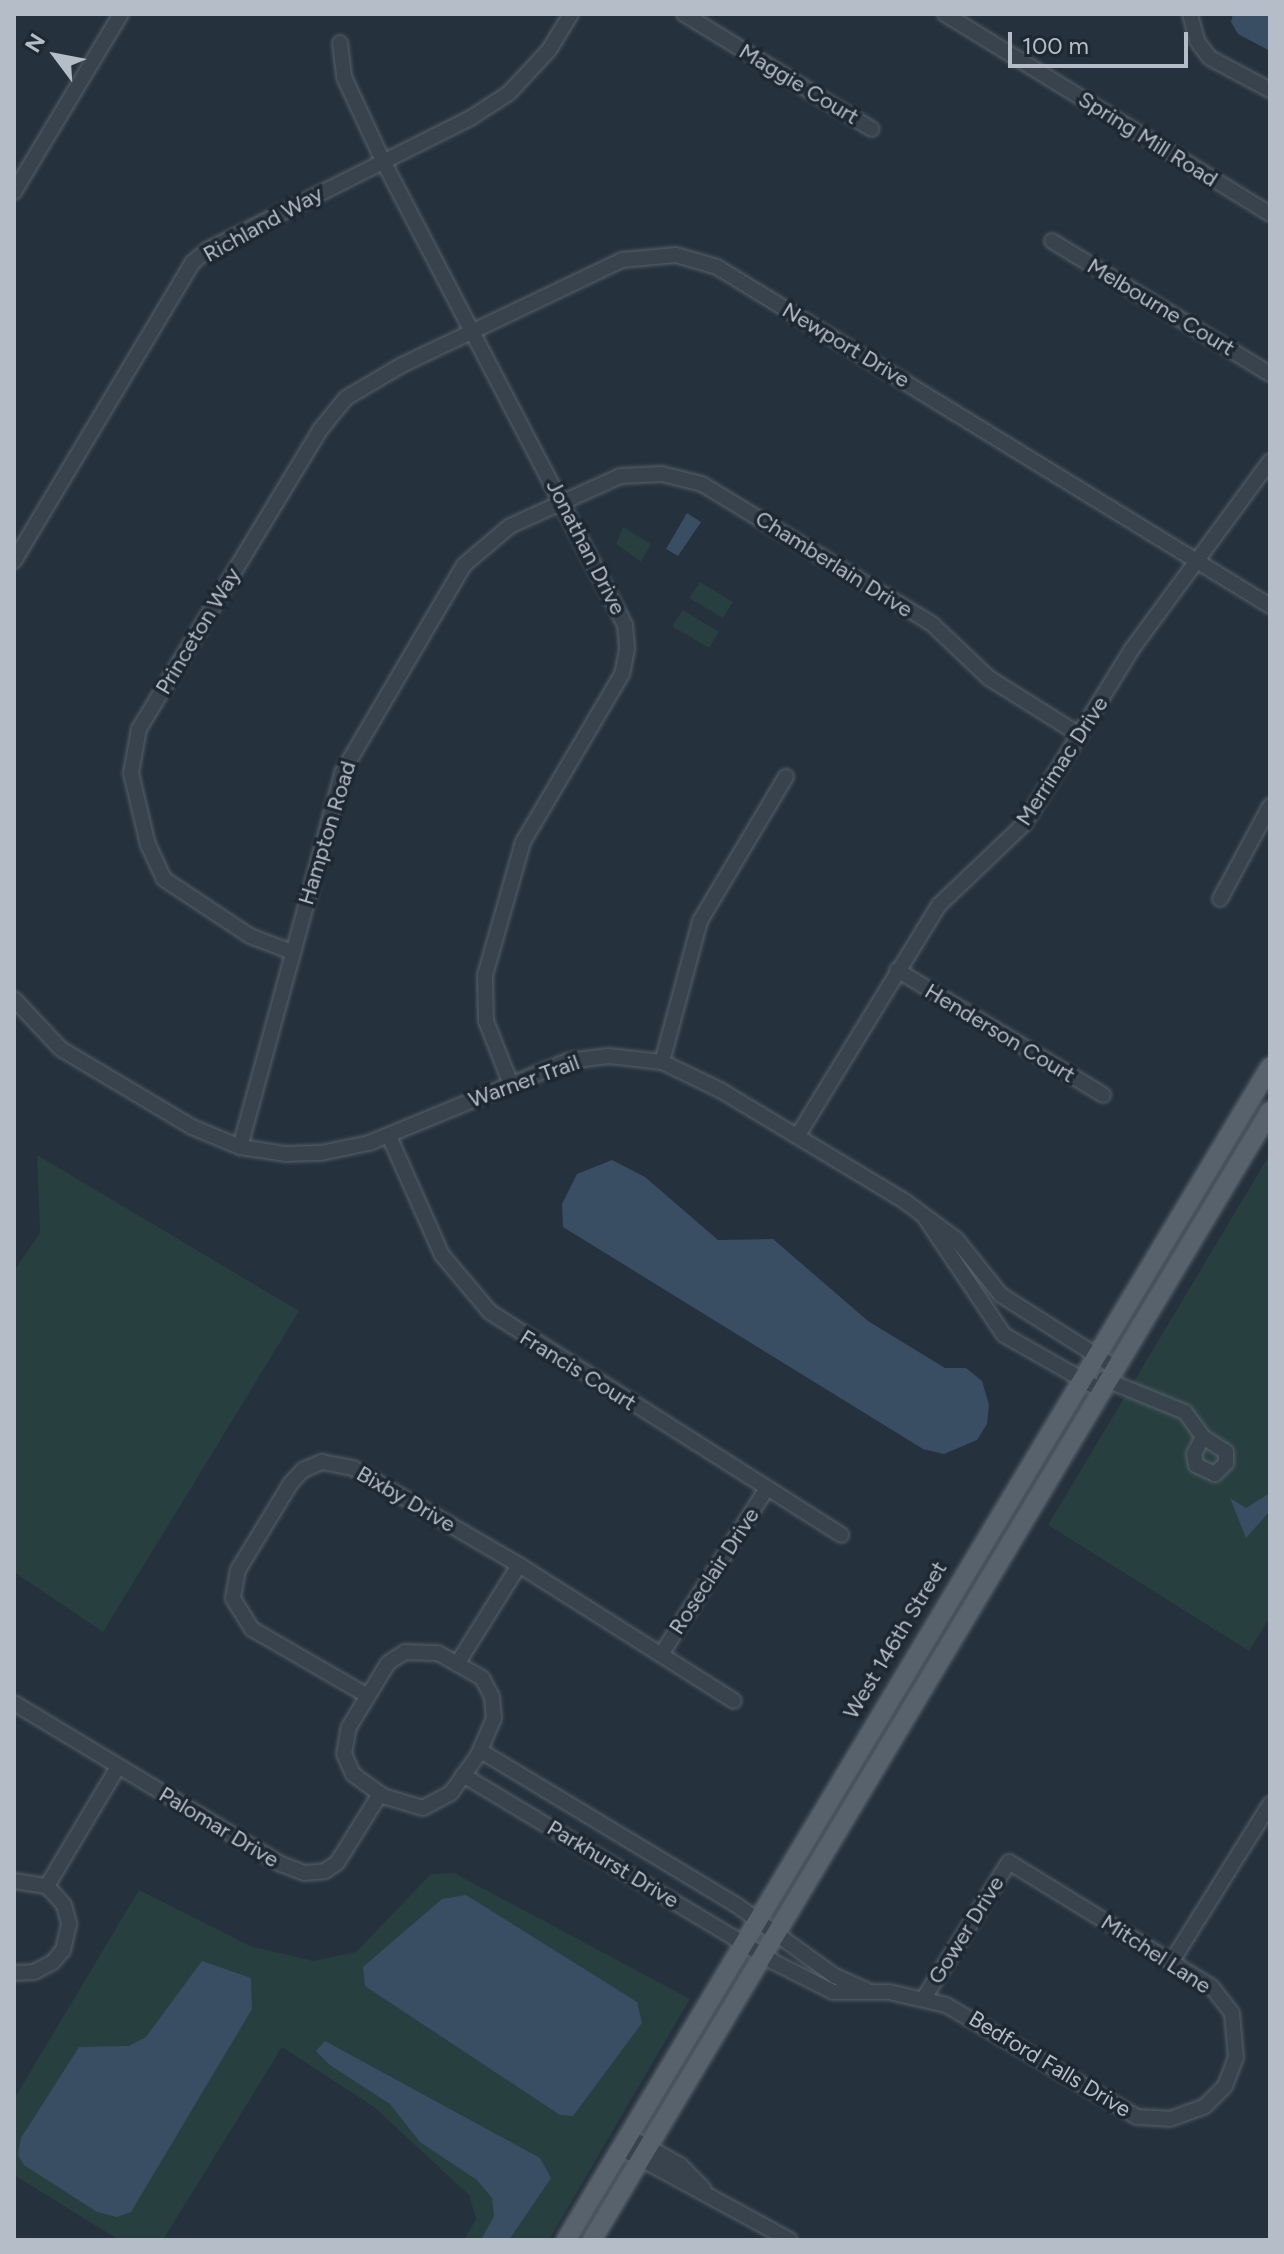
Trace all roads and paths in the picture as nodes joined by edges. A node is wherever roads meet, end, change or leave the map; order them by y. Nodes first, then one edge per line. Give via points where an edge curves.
1 (121, 14) edge
2 (571, 14) edge
3 (684, 14) edge
4 (945, 14) edge
5 (1190, 14) edge
6 (340, 43) dead end
7 (1270, 90) edge
8 (872, 129) dead end
9 (382, 159) junction
10 (14, 192) edge
11 (1270, 214) edge
12 (1052, 241) dead end
13 (473, 330) junction
14 (1270, 374) edge
15 (1270, 461) edge
16 (563, 500) junction
17 (14, 561) edge
18 (1198, 561) junction
19 (1270, 606) edge
20 (1080, 735) junction
21 (786, 777) dead end
22 (1270, 806) edge
23 (1220, 899) dead end
24 (292, 952) junction
25 (897, 970) junction
26 (14, 999) edge
27 (662, 1062) junction
28 (1270, 1067) edge
29 (510, 1082) junction
30 (1103, 1095) dead end
31 (1270, 1111) edge
32 (798, 1135) junction
33 (389, 1136) junction
34 (240, 1147) junction
35 (924, 1216) junction
36 (989, 1284) junction
37 (976, 1295) junction
38 (1095, 1354) junction
39 (1081, 1375) junction
40 (1105, 1378) junction
41 (1203, 1437) dead end
42 (767, 1488) junction
43 (841, 1535) dead end
44 (519, 1565) junction
45 (662, 1653) junction
46 (457, 1664) junction
47 (368, 1696) junction
48 (734, 1701) dead end
49 (14, 1703) edge
50 (481, 1751) junction
51 (118, 1767) junction
52 (463, 1775) junction
53 (380, 1794) junction
54 (1270, 1804) edge
55 (1009, 1862) joint
56 (14, 1881) edge
57 (47, 1886) junction
58 (756, 1921) junction
59 (773, 1934) junction
60 (743, 1941) junction
61 (762, 1953) junction
62 (1172, 1961) junction
63 (14, 1973) edge
64 (866, 1990) junction
65 (924, 1998) junction
66 (1225, 2086) joint
67 (625, 2142) junction
68 (645, 2153) junction
69 (566, 2240) edge
70 (592, 2240) edge
71 (790, 2240) edge

1 - 10 street
2 - 9 street, Richland Way via 549,50 509,93 469,119
3 - 8 street, Maggie Court
4 - 11 street, Spring Mill Road
5 - 7 street via 1197,41 1210,58
6 - 9 street, Jonathan Drive via 344,77
9 - 13 street, Jonathan Drive
9 - 17 street, Richland Way via 193,262
12 - 14 street, Melbourne Court
13 - 16 street, Jonathan Drive
13 - 18 street, Newport Drive via 622,260 658,254 695,259 753,289
13 - 24 street, Princeton Way via 364,385 333,411 135,741 133,782 148,845 164,879 250,936
15 - 18 street, Merrimac Drive
16 - 20 street, Chamberlain Drive via 632,474 675,476 702,484 932,624 989,678
16 - 24 street, Hampton Road via 490,539 446,592 342,773
16 - 29 street, Jonathan Drive via 622,613 627,649 622,674 528,831 514,869 483,992 489,1035
18 - 19 street, Newport Drive
18 - 20 street, Merrimac Drive via 1132,649
20 - 25 street, Merrimac Drive via 1024,824 950,892
21 - 27 street via 700,921
22 - 23 street
24 - 34 street, Hampton Road
25 - 30 street, Henderson Court
25 - 32 street, Merrimac Drive
26 - 34 street, Warner Trail via 61,1049 192,1127
27 - 29 street, Warner Trail via 590,1057
27 - 32 street, Warner Trail
28 - 38 main road, West 146th Street
29 - 33 street, Warner Trail
31 - 40 main road
32 - 35 street, Warner Trail
33 - 34 street, Warner Trail via 321,1153
33 - 42 street, Francis Court via 442,1255 473,1297 519,1333
35 - 36 street, Warner Trail via 956,1239
35 - 37 street, Warner Trail
36 - 37 street
36 - 38 street, Warner Trail
37 - 39 street, Warner Trail via 1017,1346
38 - 39 main road, West 146th Street
38 - 40 street, Warner Trail
39 - 40 street, Warner Trail
39 - 58 main road, West 146th Street
40 - 41 street via 1185,1412
40 - 59 main road via 1016,1535
42 - 43 street, Francis Court
42 - 45 street, Roseclair Drive
44 - 45 street, Bixby Drive
44 - 46 street
44 - 47 street, Bixby Drive via 345,1465 322,1462 298,1473 238,1570 235,1606 252,1629
45 - 48 street, Bixby Drive
46 - 47 street via 438,1653 405,1652 388,1663
46 - 50 street via 482,1678 492,1697 494,1718
47 - 53 street via 349,1727 344,1754 353,1774
49 - 51 street, Palomar Drive
50 - 52 street
50 - 58 street, Parkhurst Drive
51 - 53 street, Palomar Drive via 304,1873 337,1863
51 - 57 street
52 - 53 street via 451,1793 423,1808
52 - 60 street, Parkhurst Drive
54 - 62 street
55 - 62 street, Mitchel Lane
55 - 65 street, Gower Drive
56 - 57 street
57 - 63 street via 66,1910 66,1944 47,1967
58 - 59 street, Parkhurst Drive
58 - 60 main road, West 146th Street
59 - 61 main road
59 - 64 street, Bedford Falls Drive
60 - 61 street, Parkhurst Drive
60 - 67 main road, West 146th Street
61 - 64 street, Bedford Falls Drive via 833,1992
61 - 68 main road
62 - 66 street, Mitchel Lane via 1212,1987 1232,2013 1238,2044
64 - 65 street, Bedford Falls Drive
65 - 66 street, Bedford Falls Drive via 981,2021 1137,2117 1158,2121 1195,2112
67 - 68 street
67 - 69 main road, West 146th Street
68 - 70 main road
68 - 71 street

